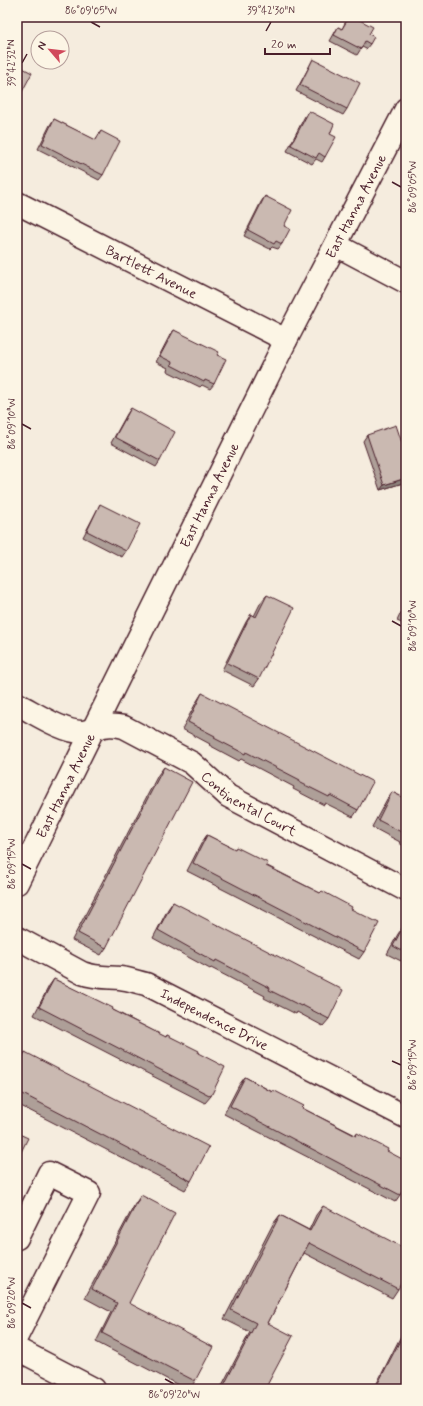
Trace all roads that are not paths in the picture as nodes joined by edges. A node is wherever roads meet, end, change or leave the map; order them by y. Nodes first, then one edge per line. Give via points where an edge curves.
1 (406, 109) edge
2 (17, 203) edge
3 (336, 245) junction
4 (406, 282) edge
5 (286, 340) junction
6 (17, 704) edge
7 (94, 729) junction
8 (17, 883) edge
9 (406, 890) edge
10 (17, 938) edge
11 (406, 1117) edge
12 (17, 1238) edge
13 (24, 1304) edge
14 (17, 1336) edge
15 (17, 1349) edge
16 (94, 1389) edge

1 - 3 street, East Hanna Avenue
2 - 5 street, Bartlett Avenue
3 - 4 street
3 - 5 street, East Hanna Avenue
5 - 7 street, East Hanna Avenue
6 - 7 street, Continental Court via 72,731 87,732
7 - 8 street, East Hanna Avenue
7 - 9 street, Continental Court via 113,725 124,727 192,763 228,796
10 - 11 street, Independence Drive via 90,976 146,984
12 - 13 street via 49,1173 89,1193
13 - 14 street
15 - 16 street

